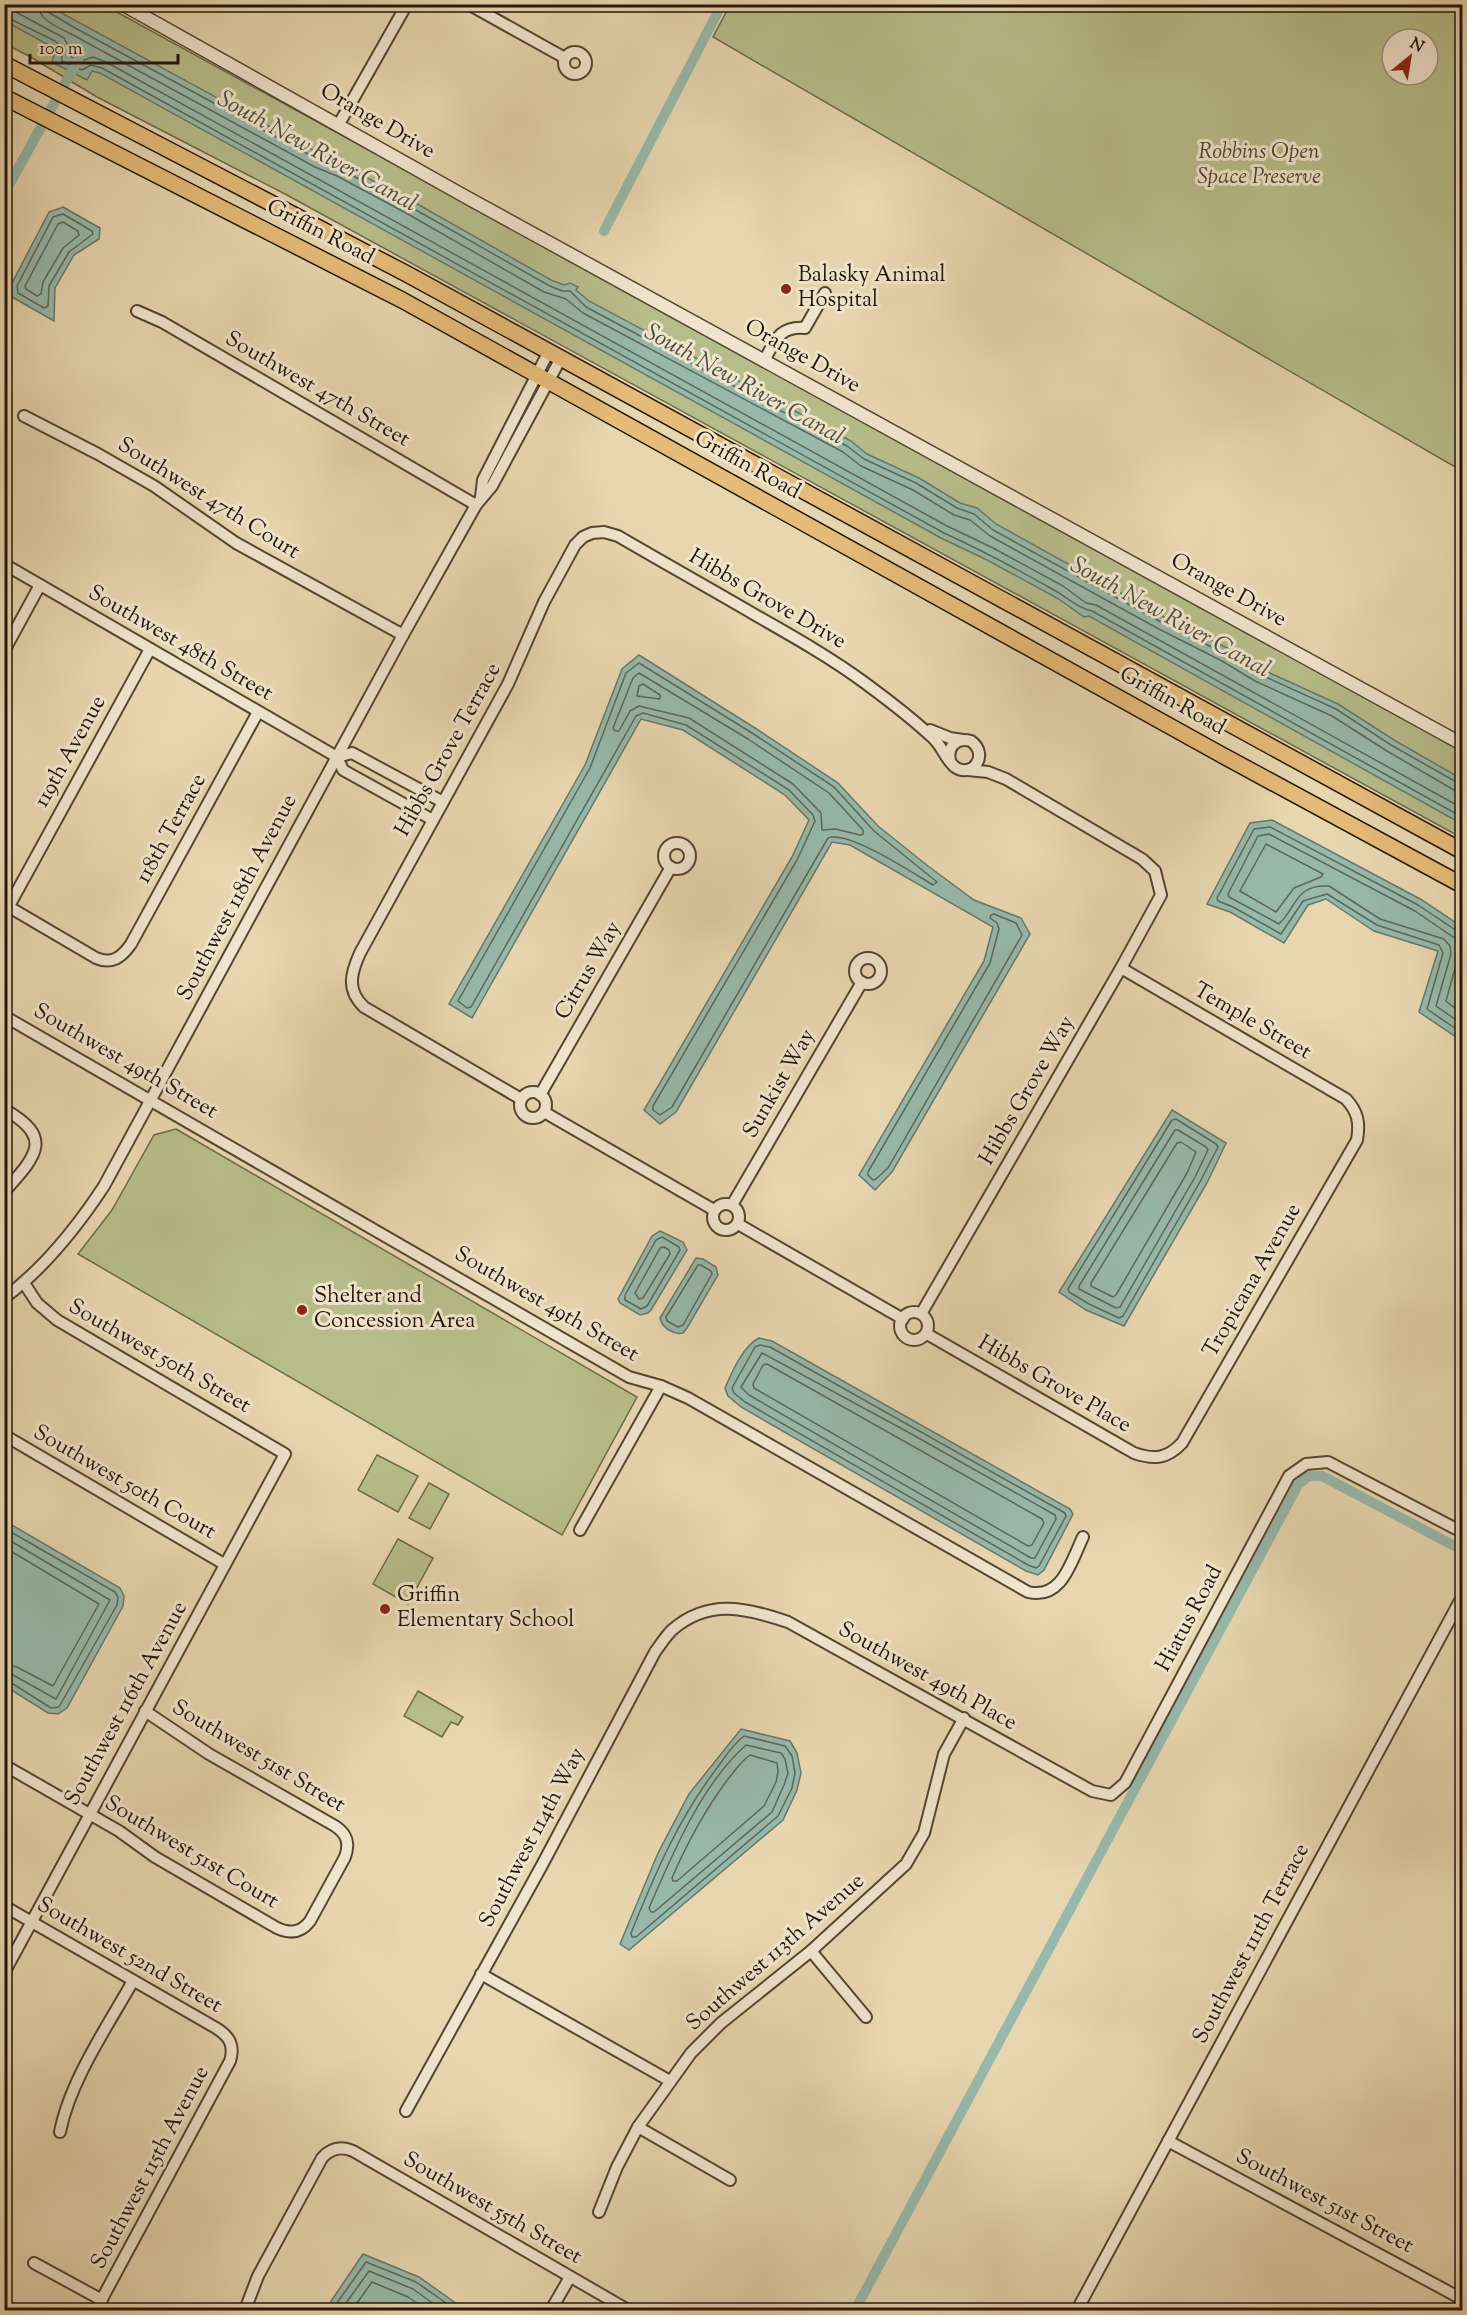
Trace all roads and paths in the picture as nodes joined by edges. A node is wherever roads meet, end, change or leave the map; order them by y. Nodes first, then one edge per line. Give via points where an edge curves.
1 (122, 4) edge
2 (406, 4) edge
3 (468, 4) edge
4 (565, 58) dead end
5 (4, 64) edge
6 (4, 97) edge
7 (339, 124) junction
8 (825, 293) dead end
9 (137, 311) dead end
10 (555, 355) junction
11 (764, 361) junction
12 (542, 378) junction
13 (24, 416) dead end
14 (479, 501) junction
15 (592, 533) joint
16 (4, 564) edge
17 (40, 585) junction
18 (403, 635) junction
19 (150, 649) junction
20 (4, 651) edge
21 (258, 712) junction
22 (914, 722) junction
23 (963, 740) junction
24 (1462, 744) edge
25 (978, 749) junction
26 (337, 757) junction
27 (950, 761) junction
28 (967, 770) junction
29 (1006, 779) junction
30 (443, 802) junction
31 (433, 820) junction
32 (1462, 851) edge
33 (671, 867) dead end
34 (1462, 885) edge
35 (7, 905) edge
36 (1121, 968) junction
37 (862, 982) dead end
38 (4, 1016) edge
39 (540, 1095) junction
40 (521, 1099) junction
41 (151, 1100) junction
42 (4, 1108) edge
43 (544, 1112) junction
44 (1358, 1116) joint
45 (4, 1192) edge
46 (732, 1205) junction
47 (714, 1210) junction
48 (738, 1224) junction
49 (24, 1283) junction
50 (4, 1298) edge
51 (921, 1314) junction
52 (903, 1319) junction
53 (927, 1334) junction
54 (661, 1386) junction
55 (4, 1435) edge
56 (285, 1454) joint
57 (1165, 1456) joint
58 (580, 1530) dead end
59 (1462, 1532) edge
60 (1083, 1537) dead end
61 (224, 1564) junction
62 (1462, 1597) edge
63 (718, 1608) joint
64 (145, 1711) junction
65 (964, 1718) junction
66 (4, 1765) edge
67 (1111, 1795) joint
68 (89, 1813) junction
69 (4, 1906) edge
70 (33, 1922) junction
71 (296, 1932) joint
72 (811, 1950) junction
73 (4, 1973) edge
74 (481, 1974) junction
75 (133, 1981) junction
76 (866, 2018) dead end
77 (231, 2042) joint
78 (670, 2080) junction
79 (406, 2111) dead end
80 (638, 2127) junction
81 (60, 2132) dead end
82 (1168, 2140) junction
83 (730, 2180) dead end
84 (599, 2212) dead end
85 (34, 2263) dead end
86 (570, 2277) junction
87 (1462, 2299) edge
88 (99, 2305) edge
89 (245, 2310) edge
90 (551, 2310) edge
91 (628, 2310) edge
92 (1077, 2310) edge

1 - 7 street, Orange Drive
2 - 7 street
3 - 4 street
5 - 10 main road, Griffin Road
6 - 12 main road, Griffin Road via 402,300
7 - 11 street, Orange Drive
8 - 11 street via 805,328 785,330
9 - 14 street, Southwest 47th Street
10 - 12 street, Southwest 118th Avenue
10 - 32 main road, Griffin Road
11 - 24 street, Orange Drive
12 - 14 street, Southwest 118th Avenue via 492,486
12 - 34 main road, Griffin Road
13 - 18 street, Southwest 47th Court via 154,486 236,543
14 - 18 street, Southwest 118th Avenue
15 - 22 street, Hibbs Grove Drive via 618,536 814,649
15 - 30 street, Hibbs Grove Terrace via 572,550 544,602 518,664
16 - 17 street, Southwest 48th Street
17 - 19 street, Southwest 48th Street
17 - 20 street
18 - 26 street, Southwest 118th Avenue
19 - 21 street, Southwest 48th Street
19 - 35 street, 119th Avenue
21 - 26 street, Southwest 48th Street
21 - 35 street, 118th Terrace via 125,952 106,961
22 - 23 street, Hibbs Grove Drive
22 - 27 street, Hibbs Grove Drive via 937,741
23 - 25 street via 974,743
23 - 27 street via 951,747
25 - 28 street via 976,764
25 - 29 street
26 - 30 street, Southwest 48th Street via 352,753
26 - 31 street, Southwest 48th Street via 343,770
26 - 41 street, Southwest 118th Avenue
27 - 28 street
28 - 29 street
29 - 36 street, Hibbs Grove Way via 1155,871 1160,885 1159,902
30 - 31 street, Hibbs Grove Terrace
31 - 40 street, Hibbs Grove Terrace via 355,965 350,978 353,991 364,1007
33 - 39 street, Citrus Way
36 - 44 street, Temple Street via 1346,1099
36 - 51 street, Hibbs Grove Way
37 - 46 street, Sunkist Way
38 - 41 street, Southwest 49th Street
39 - 40 street via 527,1093
39 - 43 street via 545,1101
40 - 43 street via 521,1112 528,1118
41 - 49 street, Southwest 118th Avenue via 105,1186 44,1264
41 - 54 street, Southwest 49th Street via 629,1377
42 - 45 street via 25,1121 35,1136 34,1152
43 - 47 street
44 - 57 street, Tropicana Avenue via 1357,1140 1182,1443
46 - 47 street via 724,1204
46 - 48 street via 739,1215
47 - 48 street via 714,1223 719,1229 732,1230
48 - 52 street
49 - 50 street, Southwest 118th Avenue
49 - 56 street, Southwest 50th Street via 37,1303 57,1320
51 - 52 street via 911,1313
51 - 53 street via 928,1324
52 - 53 street via 900,1329 905,1337 914,1341
53 - 57 street, Hibbs Grove Place via 1134,1453 1156,1459
54 - 58 street
54 - 60 street, Southwest 49th Street via 1028,1592 1050,1592 1061,1582
55 - 61 street, Southwest 50th Court
56 - 61 street, Southwest 116th Avenue
59 - 67 street, Hiatus Road via 1328,1462 1306,1464 1289,1476 1125,1783
61 - 64 street, Southwest 116th Avenue
62 - 82 street, Southwest 111th Terrace
63 - 65 street, Southwest 49th Place via 754,1611 788,1622
63 - 74 street, Southwest 114th Way via 672,1630 655,1652
64 - 68 street, Southwest 116th Avenue
64 - 71 street, Southwest 51st Street via 208,1754 335,1826 347,1839 347,1851 310,1921
65 - 67 street, Southwest 49th Place via 1092,1791
65 - 72 street, Southwest 113th Avenue via 944,1754 924,1833 906,1864
66 - 68 street, Southwest 51st Court
68 - 70 street, Southwest 116th Avenue
68 - 71 street, Southwest 51st Court via 155,1857 277,1928
69 - 70 street, Southwest 52nd Street
70 - 73 street, Southwest 116th Avenue
70 - 75 street, Southwest 52nd Street
72 - 76 street
72 - 78 street, Southwest 113th Avenue via 721,2024
74 - 78 street
74 - 79 street, Southwest 114th Way
75 - 77 street, Southwest 52nd Street via 216,2028
75 - 81 street via 72,2094
77 - 88 street, Southwest 115th Avenue via 230,2061
78 - 80 street, Southwest 113th Avenue
80 - 83 street
80 - 84 street, Southwest 113th Avenue
82 - 87 street, Southwest 51st Street
82 - 92 street, Southwest 111th Terrace
85 - 88 street
86 - 89 street, Southwest 55th Street via 354,2151 334,2149 322,2158 306,2186 258,2276
86 - 90 street
86 - 91 street, Southwest 55th Street

